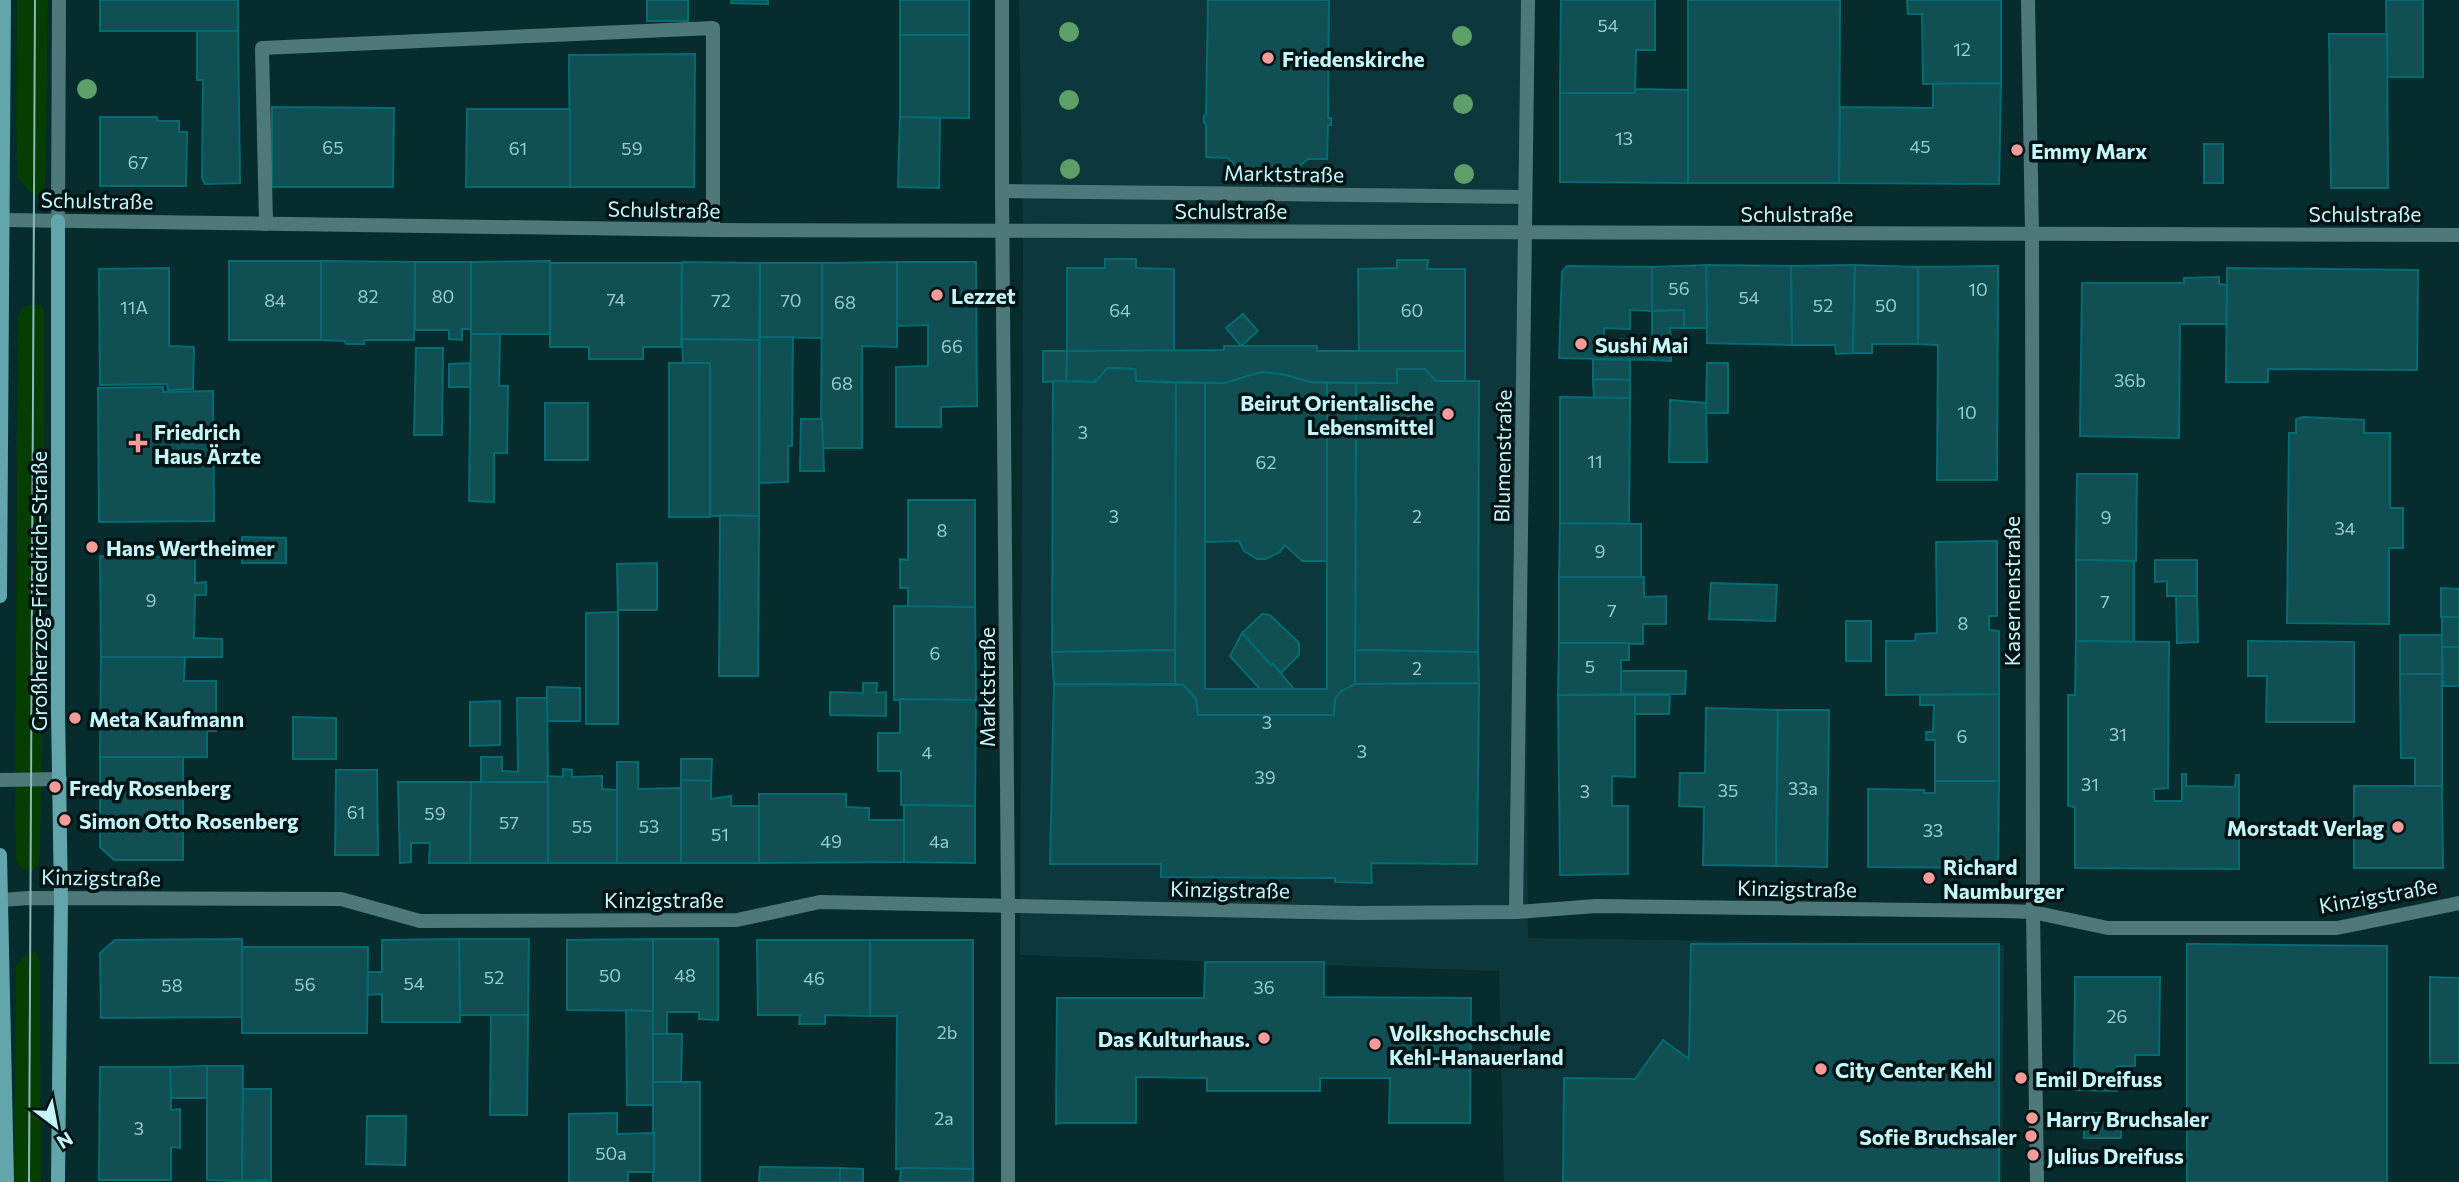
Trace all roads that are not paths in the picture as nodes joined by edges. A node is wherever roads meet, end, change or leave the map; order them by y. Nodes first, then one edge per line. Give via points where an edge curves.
1 (5, 0) edge
2 (58, 0) edge
3 (1002, 0) edge
4 (1528, 0) edge
5 (2028, 0) edge
6 (1002, 191) junction
7 (1525, 197) junction
8 (2, 220) junction
9 (58, 220) junction
10 (266, 224) junction
11 (713, 230) junction
12 (1003, 230) junction
13 (1526, 233) junction
14 (2032, 234) junction
15 (2459, 235) edge
16 (1, 301) edge
17 (0, 596) edge
18 (60, 779) junction
19 (0, 780) edge
20 (0, 855) edge
21 (61, 899) junction
22 (1, 900) edge
23 (2459, 903) edge
24 (1009, 904) junction
25 (1516, 912) junction
26 (2033, 912) junction
27 (8, 1182) edge
28 (58, 1182) edge
29 (1008, 1182) edge
30 (2037, 1182) edge

1 - 8 street, Großherzog-Friedrich-Straße
2 - 9 street, Großherzog-Friedrich-Straße
3 - 6 street, Marktstraße
4 - 7 street, Blumenstraße
5 - 14 street, Kasernenstraße
6 - 7 street, Marktstraße
6 - 12 street, Marktstraße
7 - 13 street, Blumenstraße
8 - 9 street, Schulstraße
8 - 16 street, Großherzog-Friedrich-Straße
9 - 10 street, Schulstraße
9 - 18 street, Großherzog-Friedrich-Straße
10 - 11 street, Schulstraße
10 - 11 street via 262,48 713,28
11 - 12 street, Schulstraße
12 - 13 street, Schulstraße
12 - 24 street, Marktstraße
13 - 14 street, Schulstraße
13 - 25 street, Blumenstraße
14 - 15 street, Schulstraße
14 - 26 street, Kasernenstraße
16 - 17 street, Großherzog-Friedrich-Straße
18 - 19 street
18 - 21 street, Großherzog-Friedrich-Straße
20 - 22 street
21 - 22 street, Kinzigstraße
21 - 24 street, Kinzigstraße via 341,899 420,921 737,920 820,902
21 - 28 street, Großherzog-Friedrich-Straße
22 - 27 street
23 - 26 street, Kinzigstraße via 2337,928 2108,928
24 - 25 street, Kinzigstraße
24 - 29 street, Marktstraße
25 - 26 street, Kinzigstraße via 1595,906
26 - 30 street, Kasernenstraße

